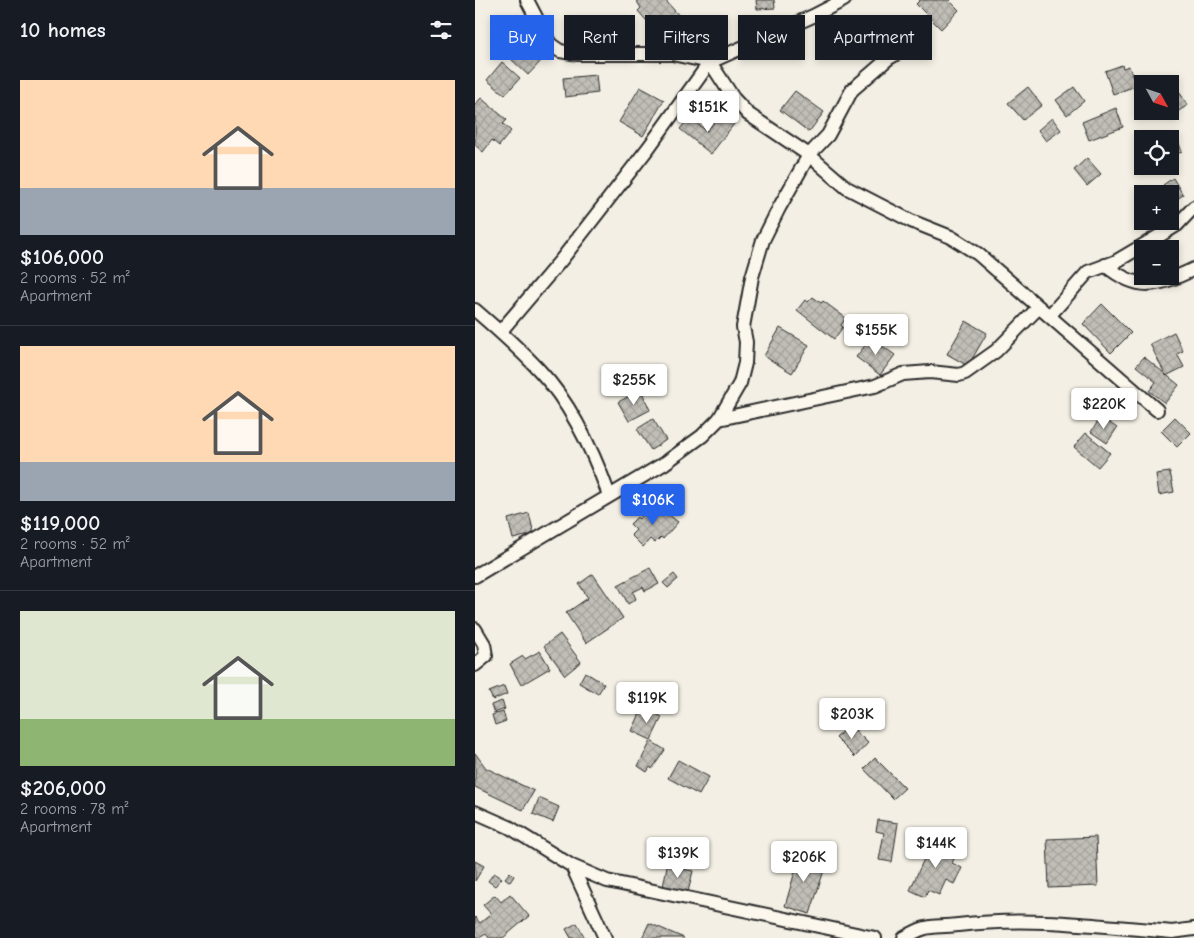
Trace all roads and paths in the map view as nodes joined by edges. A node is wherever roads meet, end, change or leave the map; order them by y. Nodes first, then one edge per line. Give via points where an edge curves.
1 (527, 0) edge
2 (844, 0) edge
3 (887, 60) edge
4 (710, 62) junction
5 (809, 155) junction
6 (1194, 207) edge
7 (1105, 265) junction
8 (1194, 269) edge
9 (1039, 307) junction
10 (475, 310) edge
11 (1051, 316) junction
12 (500, 332) junction
13 (1157, 410) dead end
14 (719, 419) junction
15 (609, 495) junction
16 (475, 576) edge
17 (475, 629) edge
18 (475, 665) edge
19 (475, 812) edge
20 (571, 866) junction
21 (1194, 929) edge
22 (605, 938) edge
23 (875, 938) edge
24 (904, 938) edge

1 - 4 street via 550,44 560,51 578,54 672,54
2 - 4 street
3 - 5 street via 852,90 828,135
4 - 5 street via 748,114
4 - 12 street via 568,252
5 - 9 street via 847,188 895,214 951,237 978,254
5 - 14 street via 763,240 743,327 745,363 740,383
6 - 7 street via 1177,225
7 - 8 street via 1120,277 1140,284 1167,281
7 - 11 street via 1089,272
9 - 11 street
9 - 14 street via 996,351 965,373 903,374 875,386
10 - 12 street
11 - 13 street
12 - 15 street via 541,371 562,400 581,429
14 - 15 street via 665,463
15 - 16 street
17 - 18 street via 484,644 486,656
19 - 20 street via 509,827
20 - 22 street
20 - 23 street via 607,881
21 - 24 street via 1172,932 1019,920 932,925

